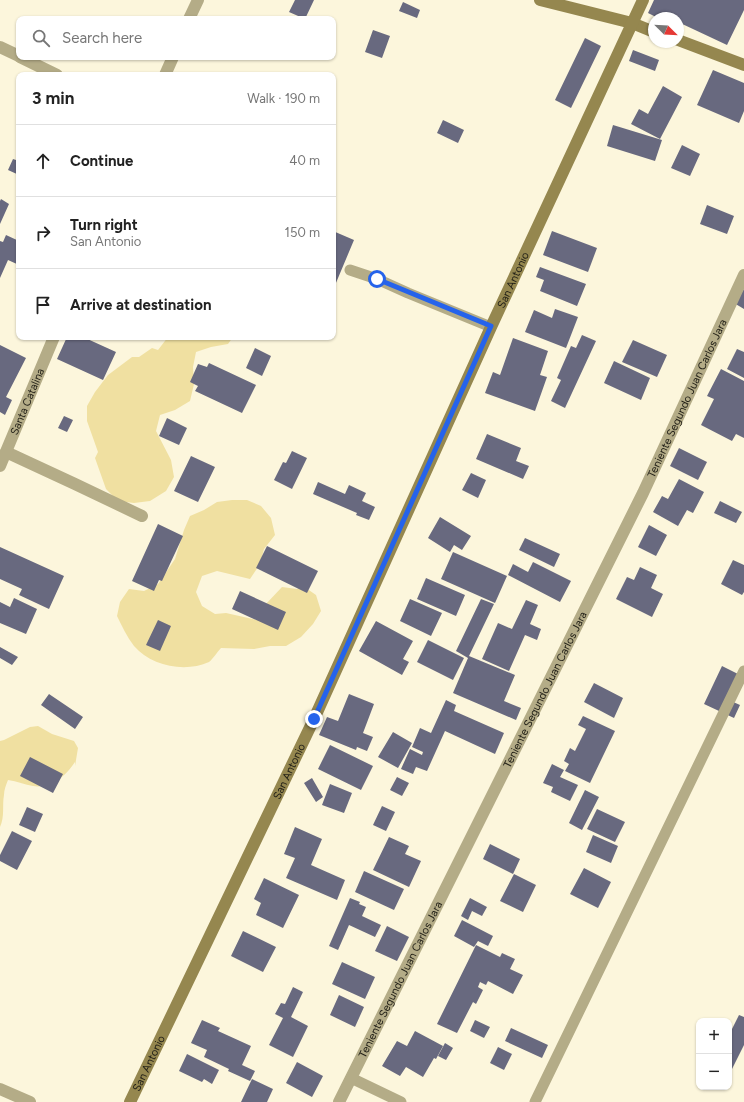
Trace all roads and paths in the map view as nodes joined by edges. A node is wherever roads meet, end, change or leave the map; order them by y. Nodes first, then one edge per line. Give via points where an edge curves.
1 (198, 0) edge
2 (540, 0) edge
3 (643, 0) edge
4 (190, 16) edge
5 (632, 23) junction
6 (648, 30) edge
7 (684, 42) edge
8 (0, 47) edge
9 (16, 55) edge
10 (26, 60) edge
11 (172, 60) edge
12 (744, 65) edge
13 (52, 72) edge
14 (166, 72) edge
15 (350, 270) dead end
16 (744, 275) edge
17 (491, 326) junction
18 (53, 340) edge
19 (6, 452) junction
20 (0, 466) edge
21 (142, 516) dead end
22 (744, 672) edge
23 (351, 1078) junction
24 (0, 1089) edge
25 (30, 1102) edge
26 (130, 1102) edge
27 (339, 1102) edge
28 (401, 1102) edge
29 (535, 1102) edge

1 - 4 street
2 - 5 street
3 - 5 street, San Antonio
5 - 6 street
5 - 17 street, San Antonio
7 - 12 street
8 - 9 street
10 - 13 street
11 - 14 street
15 - 17 lane
16 - 23 street, Teniente Segundo Juan Carlos Jara via 640,500
17 - 26 street, San Antonio via 314,719
18 - 19 street, Santa Catalina
19 - 20 street, Santa Catalina
19 - 21 street
22 - 29 lane
23 - 27 street, Teniente Segundo Juan Carlos Jara
23 - 28 lane
24 - 25 street

